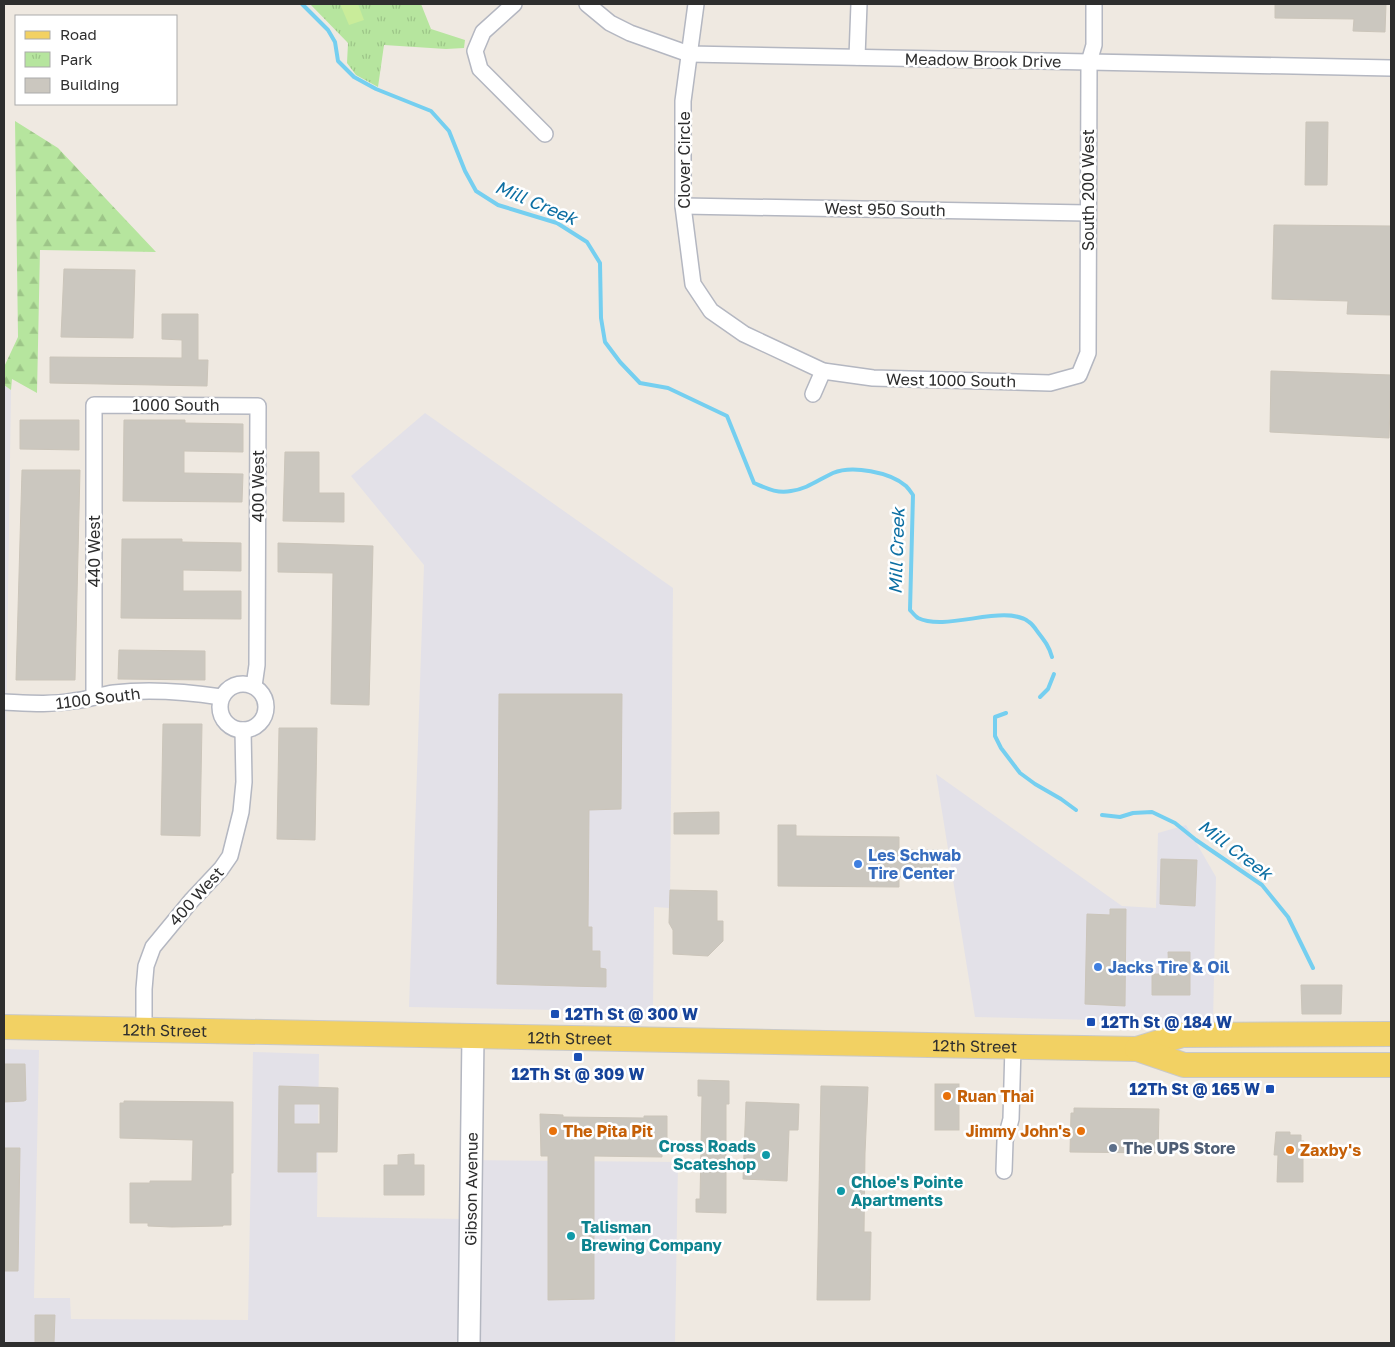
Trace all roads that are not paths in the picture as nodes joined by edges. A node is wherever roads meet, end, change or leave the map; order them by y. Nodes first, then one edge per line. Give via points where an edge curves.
1 (514, 4) edge
2 (587, 4) edge
3 (696, 4) edge
4 (859, 4) edge
5 (1094, 4) edge
6 (689, 54) junction
7 (857, 57) junction
8 (1089, 62) junction
9 (1391, 68) edge
10 (545, 134) dead end
11 (683, 206) junction
12 (1088, 213) junction
13 (711, 311) joint
14 (823, 371) junction
15 (1079, 375) joint
16 (813, 394) dead end
17 (94, 404) joint
18 (258, 406) joint
19 (254, 686) junction
20 (94, 697) junction
21 (221, 697) junction
22 (4, 702) edge
23 (243, 730) junction
24 (4, 1027) edge
25 (144, 1030) junction
26 (1391, 1034) edge
27 (473, 1036) junction
28 (1013, 1046) junction
29 (1137, 1048) junction
30 (1391, 1065) edge
31 (1004, 1172) dead end
32 (469, 1343) edge

1 - 10 street via 483,32 475,51 480,69
2 - 6 street, Meadow Brook Drive via 610,23 630,33
3 - 6 street, Clover Circle
4 - 7 street
5 - 8 street, South 200 West via 1094,45
6 - 7 street, Meadow Brook Drive
6 - 11 street, Clover Circle via 684,101
7 - 8 street, Meadow Brook Drive
8 - 9 street, Meadow Brook Drive
8 - 12 street, South 200 West
11 - 12 street, West 950 South
11 - 13 street, Clover Circle via 693,284
12 - 15 street, South 200 West via 1088,353
13 - 14 street, West 1000 South via 744,334
14 - 15 street, West 1000 South via 873,378 1040,382
14 - 16 street
17 - 18 street, 1000 South
17 - 20 street, 440 West
18 - 19 street, 400 West via 257,665
19 - 21 street via 232,686
19 - 23 street via 264,697 265,712 258,725
20 - 21 street, 1100 South via 132,692 197,693
20 - 22 street, 1100 South via 51,704
21 - 23 street via 219,705 223,720
23 - 25 street, 400 West via 241,812 230,856 153,947 146,966
24 - 25 main road, 12th Street
25 - 27 main road, 12th Street
26 - 29 main road, 12th Street via 1182,1035
27 - 28 main road, 12th Street
27 - 32 street, Gibson Avenue
28 - 29 main road, 12th Street
28 - 31 street via 1011,1119 1005,1141
29 - 30 main road, 12th Street via 1184,1065

